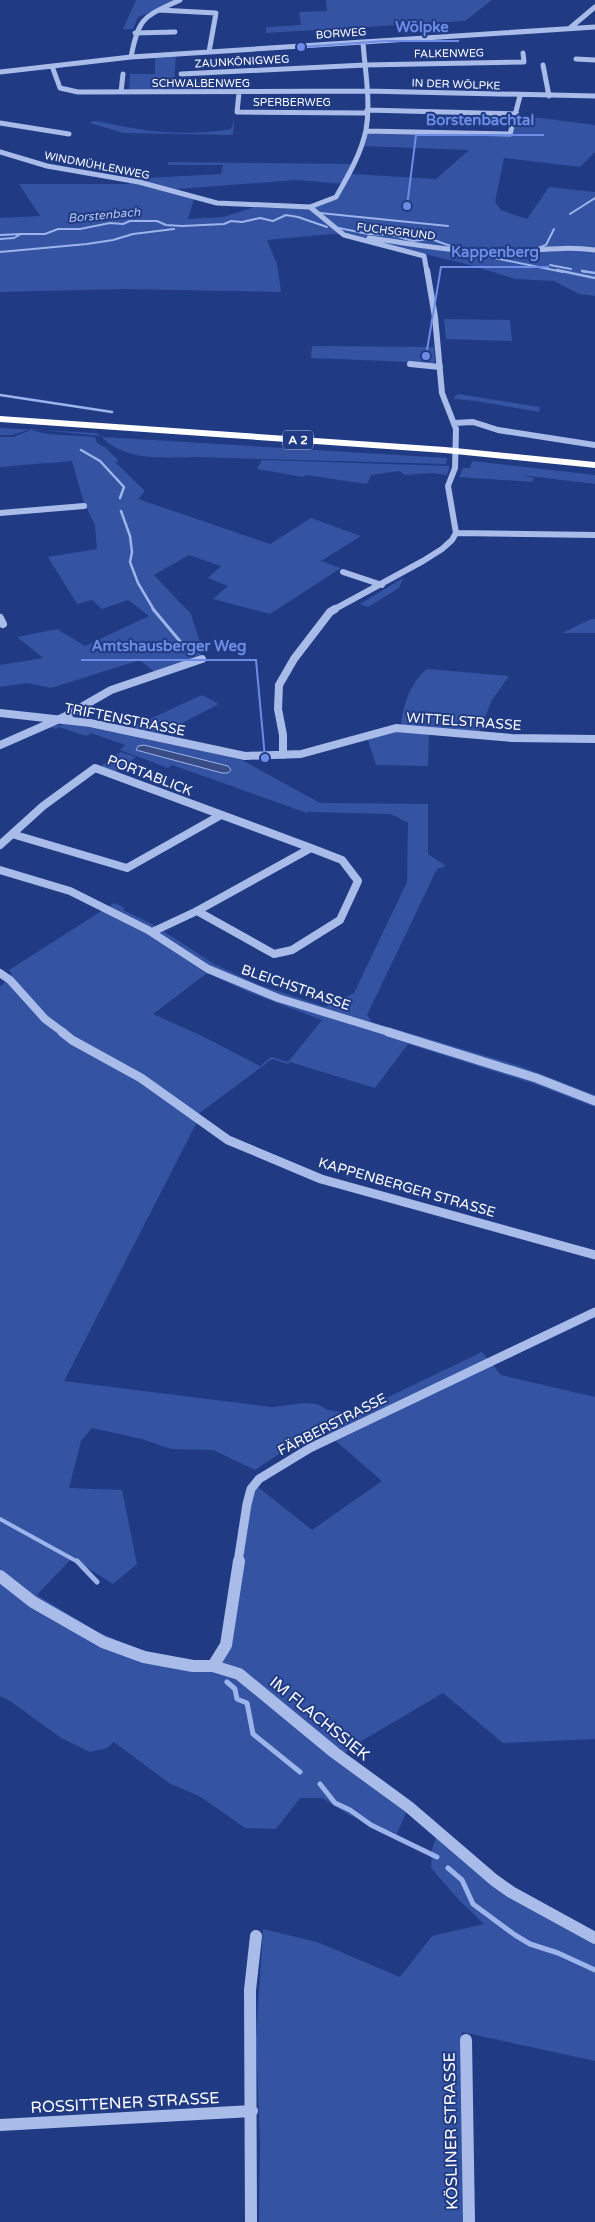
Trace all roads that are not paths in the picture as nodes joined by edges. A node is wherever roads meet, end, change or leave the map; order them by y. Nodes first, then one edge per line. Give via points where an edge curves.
1 (180, 0) edge
2 (595, 7) edge
3 (159, 10) junction
4 (595, 27) edge
5 (570, 28) junction
6 (175, 32) dead end
7 (136, 33) junction
8 (363, 42) junction
9 (209, 52) junction
10 (523, 53) dead end
11 (132, 57) junction
12 (576, 59) dead end
13 (595, 60) edge
14 (365, 65) junction
15 (543, 65) dead end
16 (52, 66) junction
17 (0, 72) edge
18 (123, 74) dead end
19 (181, 74) dead end
20 (366, 91) junction
21 (121, 92) junction
22 (239, 93) junction
23 (520, 96) junction
24 (549, 96) junction
25 (595, 96) edge
26 (367, 111) junction
27 (517, 114) junction
28 (0, 123) edge
29 (366, 131) junction
30 (69, 134) dead end
31 (0, 152) edge
32 (310, 207) junction
33 (344, 235) junction
34 (595, 250) edge
35 (410, 364) dead end
36 (440, 367) junction
37 (0, 410) edge
38 (0, 419) edge
39 (455, 426) junction
40 (595, 444) edge
41 (595, 455) edge
42 (595, 465) edge
43 (84, 506) dead end
44 (0, 513) edge
45 (456, 533) junction
46 (595, 534) edge
47 (343, 572) dead end
48 (382, 585) junction
49 (202, 659) dead end
50 (0, 713) edge
51 (59, 719) junction
52 (595, 738) edge
53 (0, 745) edge
54 (283, 755) junction
55 (245, 756) joint
56 (221, 815) junction
57 (12, 834) junction
58 (0, 845) edge
59 (311, 848) junction
60 (0, 870) edge
61 (198, 911) junction
62 (152, 932) junction
63 (0, 974) edge
64 (595, 1101) edge
65 (595, 1255) edge
66 (595, 1312) edge
67 (0, 1576) edge
68 (213, 1666) junction
69 (256, 1936) dead end
70 (595, 1938) edge
71 (466, 2040) dead end
72 (252, 2111) junction
73 (0, 2125) edge
74 (251, 2222) edge
75 (469, 2222) edge

1 - 3 street
2 - 5 street
3 - 7 street via 145,16
3 - 9 street via 216,13
4 - 5 street, BORWEG
5 - 8 street, BORWEG
6 - 7 street
7 - 11 street
8 - 9 street, BORWEG
8 - 14 street
9 - 11 street, BORWEG
10 - 14 street, FALKENWEG via 524,62
11 - 16 street, BORWEG
12 - 13 street
14 - 19 street, ZAUNKÖNIGWEG
14 - 20 street
15 - 24 street
16 - 17 street, BORWEG
16 - 21 street, SCHWALBENWEG via 60,88
18 - 21 street
20 - 22 street, SCHWALBENWEG
20 - 23 street, IN DER WÖLPKE
20 - 26 street
21 - 22 street, SCHWALBENWEG
22 - 26 street, SPERBERWEG via 237,112
23 - 24 street, IN DER WÖLPKE
23 - 27 street
24 - 25 street, IN DER WÖLPKE
26 - 27 street
26 - 29 street
27 - 29 street via 510,134
28 - 30 street
29 - 32 street via 352,169 336,197
31 - 32 street, WINDMÜHLENWEG via 47,166 139,182 206,202
32 - 33 street
33 - 34 street, FUCHSGRUND via 480,251 560,247
33 - 36 street via 424,256
35 - 36 street
36 - 39 street via 442,393
37 - 41 highway, A 2
38 - 42 highway, A 2 via 465,452
39 - 40 street via 473,422 498,430
39 - 45 street via 455,468 448,486
43 - 44 street
45 - 46 street
45 - 48 street via 442,549
47 - 48 street
48 - 54 street via 330,612 294,659 279,685
49 - 51 street via 111,690
50 - 51 street, TRIFTENSTRASSE
51 - 53 street
51 - 55 street, TRIFTENSTRASSE
52 - 54 street, WITTELSTRASSE via 512,738 396,728 300,754
54 - 55 street, WITTELSTRASSE
56 - 57 street via 128,868
56 - 57 street, PORTABLICK via 95,768 43,806
56 - 59 street, PORTABLICK
57 - 58 street, PORTABLICK
59 - 61 street
59 - 61 street, PORTABLICK via 342,860 358,882 340,920 292,950 274,954
60 - 62 street, BLEICHSTRASSE via 70,891
61 - 62 street
62 - 64 street, BLEICHSTRASSE via 208,969 278,998 536,1078
63 - 65 street, KAPPENBERGER STRASSE via 10,980 45,1019 72,1040 141,1078 228,1140 321,1179
66 - 68 street, FÄRBERSTRASSE via 310,1448 259,1479 246,1504 226,1645
67 - 68 street, IM FLACHSSIEK via 33,1602 103,1642 144,1657 193,1666
68 - 70 street, IM FLACHSSIEK via 239,1674 335,1753 409,1807 511,1892
69 - 72 street via 250,1990
71 - 75 street, KÖSLINER STRASSE
72 - 73 street, ROSSITTENER STRASSE
72 - 74 street

